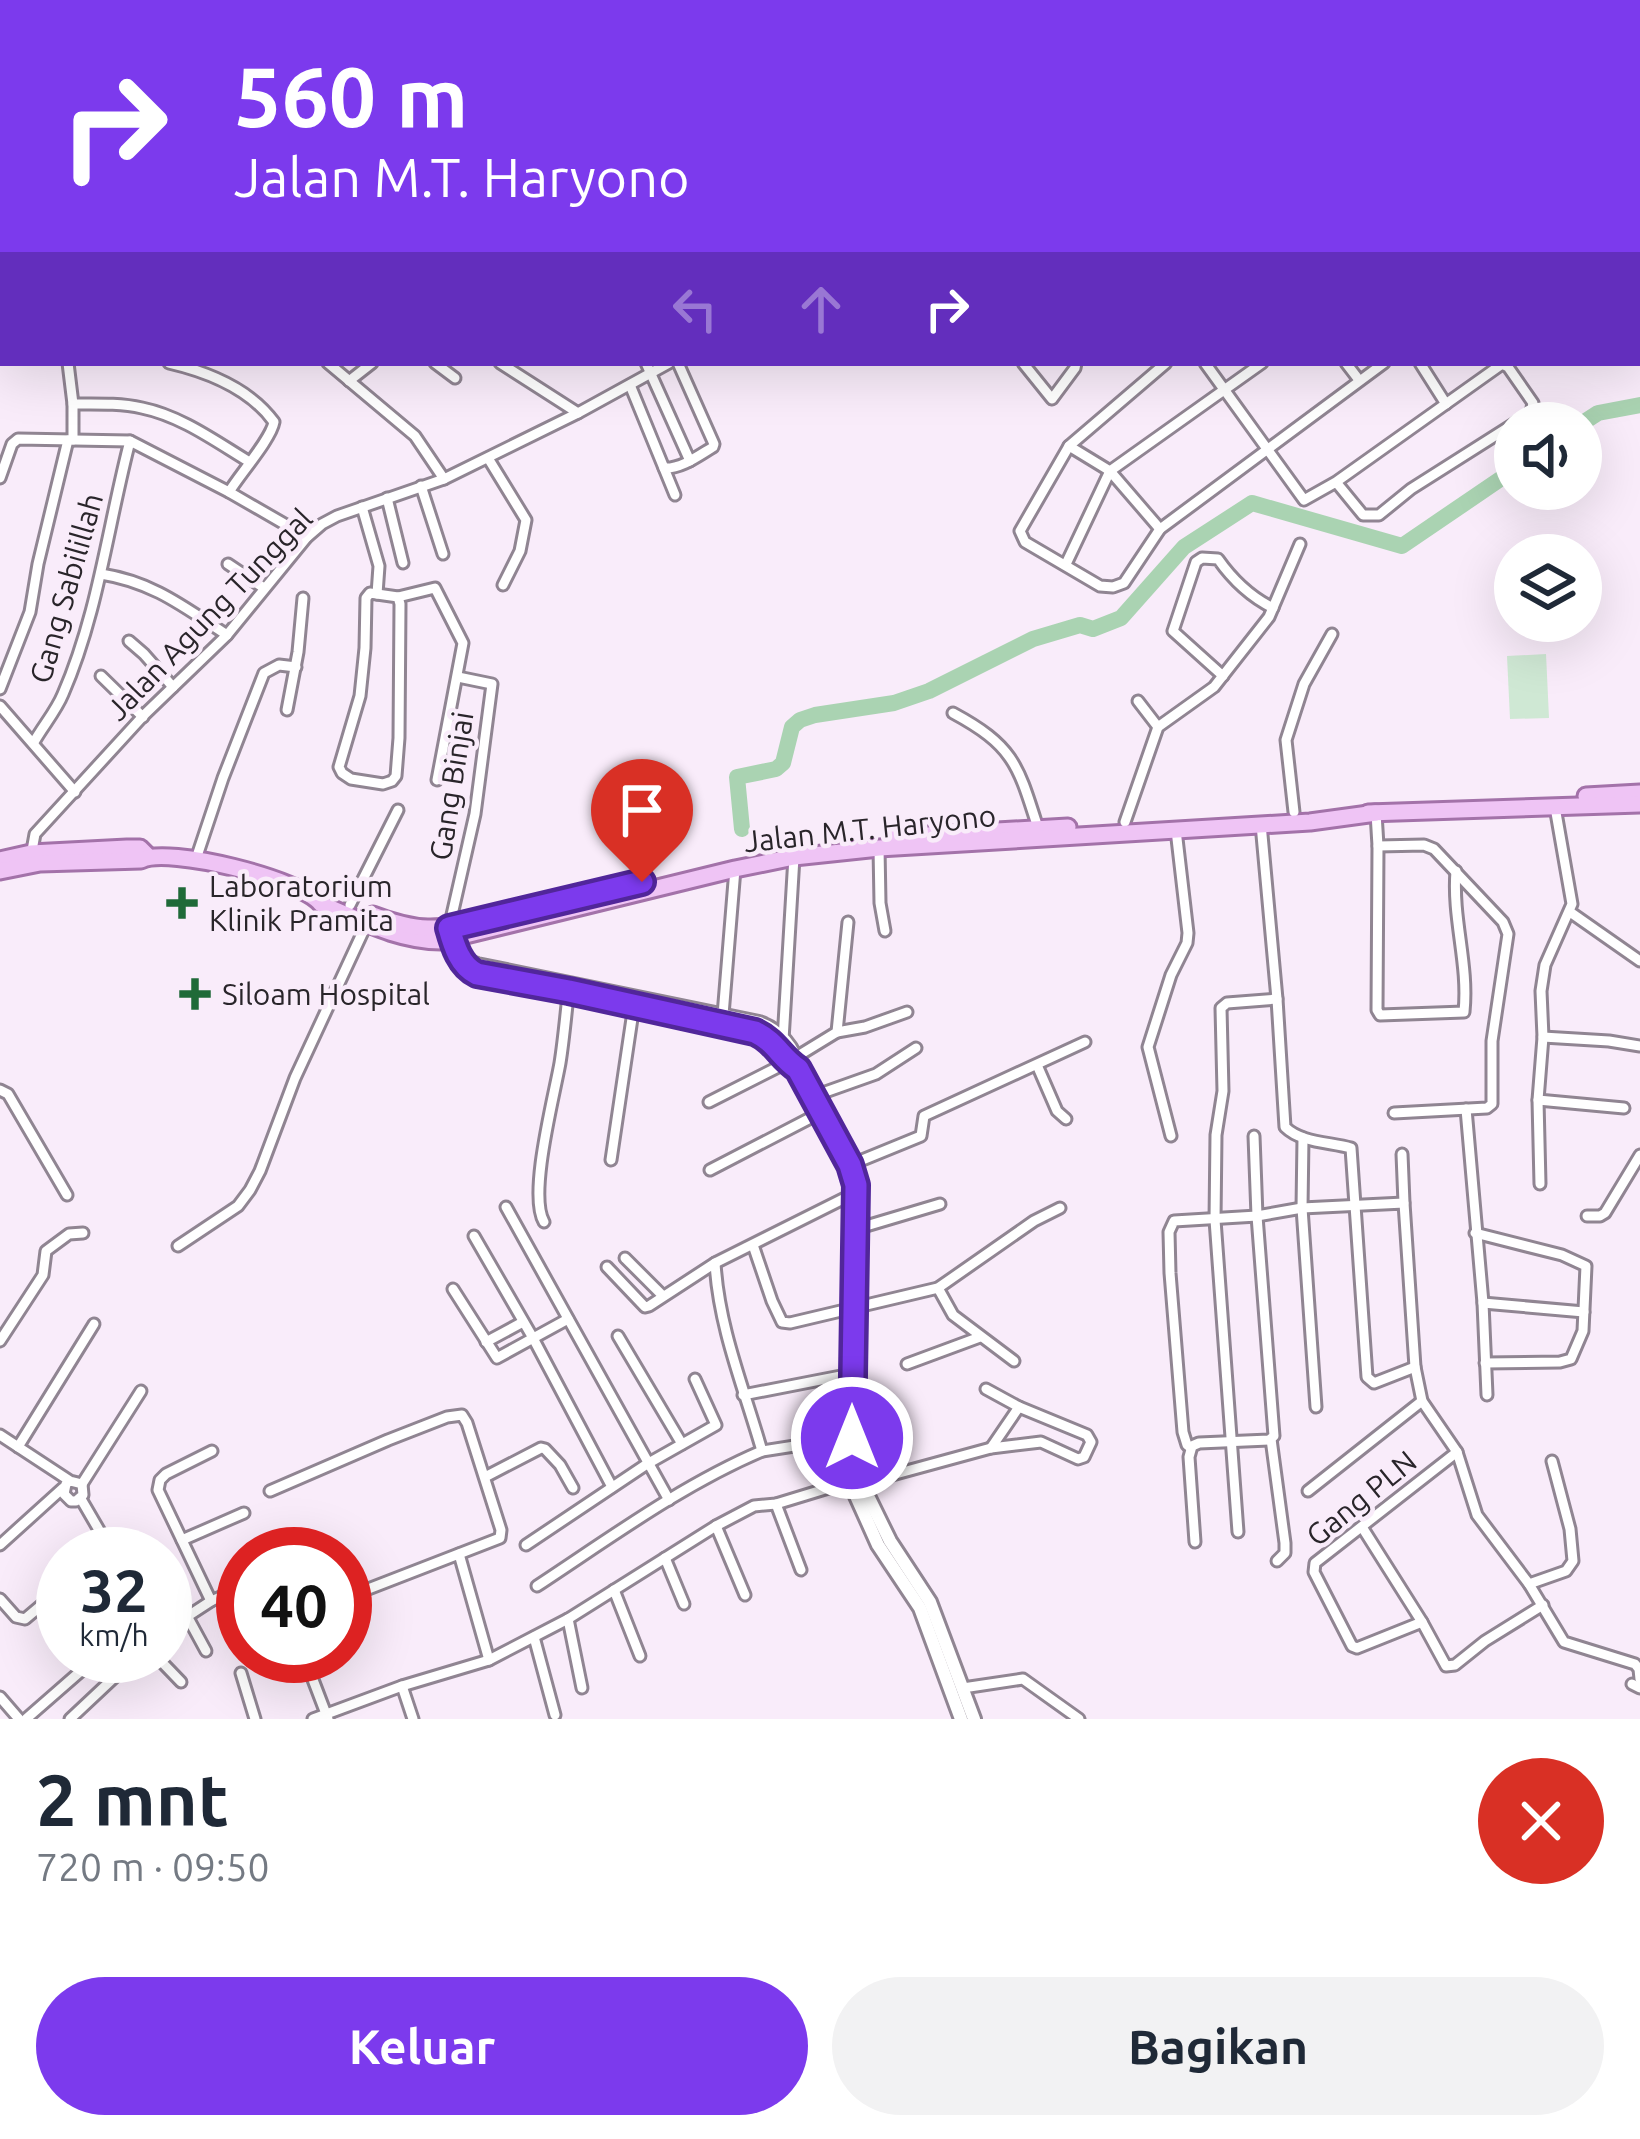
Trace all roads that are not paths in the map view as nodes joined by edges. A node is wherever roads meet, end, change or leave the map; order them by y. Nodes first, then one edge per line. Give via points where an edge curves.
1 (68, 366) edge
2 (178, 366) edge
3 (332, 366) edge
4 (368, 366) edge
5 (439, 366) edge
6 (505, 366) edge
7 (679, 366) edge
8 (1025, 366) edge
9 (1075, 366) edge
10 (1162, 366) edge
11 (1207, 366) edge
12 (1258, 366) edge
13 (1348, 366) edge
14 (1380, 366) edge
15 (1422, 366) edge
16 (1502, 366) edge
17 (1508, 366) edge
18 (650, 368) edge
19 (455, 378) dead end
20 (1359, 380) junction
21 (349, 381) junction
22 (630, 385) junction
23 (1225, 391) junction
24 (74, 404) junction
25 (1446, 404) junction
26 (578, 413) junction
27 (71, 440) junction
28 (130, 441) junction
29 (1069, 446) junction
30 (1268, 448) junction
31 (488, 458) junction
32 (248, 461) junction
33 (690, 461) junction
34 (664, 468) junction
35 (1110, 471) junction
36 (0, 478) edge
37 (444, 479) junction
38 (1336, 482) junction
39 (421, 486) junction
40 (229, 492) junction
41 (675, 495) dead end
42 (387, 498) junction
43 (362, 507) junction
44 (1160, 529) junction
45 (307, 537) junction
46 (1300, 544) dead end
47 (442, 554) dead end
48 (403, 562) dead end
49 (228, 564) dead end
50 (1066, 564) junction
51 (101, 574) junction
52 (503, 585) dead end
53 (264, 588) junction
54 (377, 594) junction
55 (398, 597) junction
56 (303, 598) dead end
57 (1273, 608) junction
58 (1332, 634) dead end
59 (227, 635) junction
60 (129, 640) dead end
61 (296, 667) junction
62 (101, 676) dead end
63 (1223, 676) junction
64 (458, 677) junction
65 (173, 688) junction
66 (0, 689) edge
67 (1138, 700) dead end
68 (0, 706) edge
69 (287, 710) dead end
70 (953, 713) dead end
71 (143, 717) junction
72 (1157, 728) junction
73 (34, 742) junction
74 (437, 780) dead end
75 (75, 792) junction
76 (1640, 793) edge
77 (1640, 804) edge
78 (1525, 806) junction
79 (1555, 807) junction
80 (398, 810) dead end
81 (1294, 812) junction
82 (1376, 813) junction
83 (1126, 822) junction
84 (1261, 824) junction
85 (1038, 828) junction
86 (1176, 830) junction
87 (1378, 846) junction
88 (879, 848) junction
89 (794, 857) junction
90 (30, 859) junction
91 (196, 859) junction
92 (0, 860) edge
93 (741, 865) junction
94 (0, 872) edge
95 (1456, 872) junction
96 (316, 897) junction
97 (350, 905) junction
98 (1570, 912) junction
99 (848, 922) dead end
100 (367, 923) junction
101 (885, 931) dead end
102 (451, 934) junction
103 (1640, 961) edge
104 (570, 986) junction
105 (1277, 999) junction
106 (634, 1005) junction
107 (907, 1012) dead end
108 (723, 1020) junction
109 (834, 1033) junction
110 (1543, 1037) junction
111 (783, 1040) junction
112 (1085, 1042) dead end
113 (1640, 1046) edge
114 (916, 1048) dead end
115 (794, 1062) junction
116 (1037, 1064) junction
117 (0, 1090) edge
118 (814, 1096) junction
119 (1538, 1100) junction
120 (709, 1102) dead end
121 (1624, 1108) dead end
122 (1466, 1109) junction
123 (822, 1112) junction
124 (1394, 1113) dead end
125 (1066, 1119) dead end
126 (1171, 1136) dead end
127 (1254, 1136) dead end
128 (1303, 1138) junction
129 (1402, 1154) dead end
130 (1640, 1154) edge
131 (611, 1160) dead end
132 (850, 1165) junction
133 (710, 1170) dead end
134 (1540, 1184) dead end
135 (857, 1192) junction
136 (68, 1196) dead end
137 (1404, 1202) junction
138 (940, 1204) dead end
139 (1353, 1206) junction
140 (506, 1207) dead end
141 (1060, 1208) dead end
142 (1302, 1208) junction
143 (1257, 1216) junction
144 (1586, 1216) dead end
145 (1215, 1220) junction
146 (544, 1222) dead end
147 (856, 1229) junction
148 (83, 1233) dead end
149 (1475, 1233) junction
150 (474, 1236) dead end
151 (754, 1245) junction
152 (178, 1246) dead end
153 (626, 1258) dead end
154 (715, 1263) junction
155 (607, 1268) dead end
156 (938, 1288) junction
157 (453, 1289) dead end
158 (663, 1296) junction
159 (1483, 1303) junction
160 (856, 1305) junction
161 (1584, 1312) junction
162 (568, 1318) junction
163 (523, 1322) junction
164 (94, 1324) dead end
165 (618, 1336) dead end
166 (980, 1337) junction
167 (533, 1338) junction
168 (0, 1341) edge
169 (486, 1342) junction
170 (1014, 1361) dead end
171 (1485, 1363) junction
172 (908, 1364) dead end
173 (1415, 1367) junction
174 (851, 1375) junction
175 (695, 1379) dead end
176 (986, 1389) dead end
177 (141, 1391) dead end
178 (742, 1395) junction
179 (1487, 1395) dead end
180 (1423, 1401) junction
181 (1019, 1407) junction
182 (1316, 1407) dead end
183 (1051, 1420) junction
184 (0, 1435) edge
185 (852, 1438) junction
186 (1271, 1439) junction
187 (1229, 1441) junction
188 (1041, 1442) junction
189 (682, 1444) junction
190 (18, 1447) junction
191 (991, 1448) junction
192 (1191, 1448) junction
193 (212, 1451) dead end
194 (762, 1451) junction
195 (1456, 1452) junction
196 (1552, 1461) dead end
197 (647, 1464) junction
198 (485, 1477) junction
199 (859, 1482) junction
200 (72, 1484) junction
201 (612, 1487) junction
202 (573, 1488) dead end
203 (270, 1491) dead end
204 (1308, 1491) dead end
205 (81, 1499) junction
206 (669, 1500) junction
207 (776, 1504) junction
208 (244, 1514) dead end
209 (716, 1526) junction
210 (1361, 1526) junction
211 (95, 1527) edge
212 (176, 1527) edge
213 (1238, 1532) dead end
214 (192, 1536) edge
215 (1196, 1542) dead end
216 (526, 1544) dead end
217 (0, 1545) edge
218 (459, 1554) junction
219 (665, 1558) junction
220 (192, 1560) edge
221 (1277, 1561) dead end
222 (801, 1570) dead end
223 (1529, 1584) junction
224 (537, 1586) dead end
225 (372, 1588) edge
226 (614, 1590) junction
227 (745, 1595) dead end
228 (0, 1599) edge
229 (216, 1599) edge
230 (212, 1601) junction
231 (684, 1604) dead end
232 (1543, 1605) junction
233 (36, 1610) edge
234 (192, 1613) edge
235 (568, 1619) junction
236 (1422, 1622) junction
237 (192, 1625) edge
238 (534, 1637) junction
239 (206, 1651) dead end
240 (640, 1656) dead end
241 (489, 1660) junction
242 (66, 1683) edge
243 (110, 1683) edge
244 (244, 1683) edge
245 (314, 1683) edge
246 (1637, 1684) edge
247 (402, 1686) junction
248 (582, 1688) dead end
249 (963, 1688) junction
250 (0, 1697) edge
251 (555, 1714) dead end
252 (327, 1716) edge
253 (76, 1717) edge
254 (23, 1719) edge
255 (256, 1719) edge
256 (313, 1719) edge
257 (413, 1719) edge
258 (961, 1719) edge
259 (974, 1719) edge
260 (1079, 1719) edge

1 - 24 street
2 - 32 street via 227,382 269,415 274,428
3 - 21 street
4 - 21 street
5 - 19 street
6 - 26 street
7 - 33 street via 714,444
8 - 9 street via 1052,399
10 - 29 street
11 - 23 street
12 - 23 street
13 - 20 street
14 - 20 street
15 - 25 street
16 - 25 street
17 - 38 street via 1531,412 1379,515 1364,515
18 - 22 street, Jalan Agung Tunggal
18 - 33 street
20 - 30 street
21 - 37 street via 415,436
22 - 26 street, Jalan Agung Tunggal
22 - 34 street
23 - 30 street
23 - 35 street
24 - 27 street
24 - 32 street via 144,408
25 - 38 street
26 - 31 street, Jalan Agung Tunggal
27 - 28 street
27 - 36 street via 18,439
27 - 66 street via 30,612
28 - 40 street
28 - 51 street, Gang Sabilillah
29 - 35 street
29 - 50 street via 1020,531 1024,542
30 - 38 street via 1301,499
30 - 44 street
31 - 37 street, Jalan Agung Tunggal
31 - 52 street via 526,520
32 - 40 street
33 - 34 street
34 - 41 street
35 - 44 street
35 - 50 street
37 - 39 street, Jalan Agung Tunggal
39 - 42 street, Jalan Agung Tunggal
39 - 47 street
40 - 45 street
42 - 43 street, Jalan Agung Tunggal
42 - 48 street
43 - 45 street, Jalan Agung Tunggal
43 - 54 street via 379,566
44 - 50 street via 1124,583 1100,586
45 - 53 street, Jalan Agung Tunggal
46 - 57 street
49 - 53 street
51 - 59 street via 161,592
51 - 73 street, Gang Sabilillah via 62,697
53 - 59 street, Jalan Agung Tunggal
54 - 55 street
54 - 55 street via 366,598 360,696 340,767 351,778 383,784 396,776 398,757
55 - 64 street via 438,592 463,643
56 - 61 street
57 - 63 street
57 - 63 street via 1219,559 1196,562 1174,632
58 - 81 street via 1286,740
59 - 65 street, Jalan Agung Tunggal
60 - 65 street
61 - 69 street
61 - 91 street via 264,673
62 - 71 street
63 - 72 street
64 - 74 street
64 - 102 street, Gang Binjai via 492,684
65 - 71 street, Jalan Agung Tunggal
67 - 72 street
68 - 73 street
70 - 85 street via 1013,759
71 - 75 street, Jalan Agung Tunggal
72 - 83 street
73 - 75 street
75 - 90 street, Jalan Agung Tunggal via 35,834
76 - 78 main road, Jalan M.T. Haryono
77 - 79 main road, Jalan M.T. Haryono
78 - 79 main road, Jalan M.T. Haryono
78 - 82 main road, Jalan M.T. Haryono
79 - 98 street
80 - 97 street
81 - 82 main road, Jalan M.T. Haryono
81 - 83 main road, Jalan M.T. Haryono
82 - 84 main road, Jalan M.T. Haryono
82 - 87 street
83 - 85 main road, Jalan M.T. Haryono
84 - 86 main road, Jalan M.T. Haryono
84 - 105 street
85 - 93 main road, Jalan M.T. Haryono via 802,846
86 - 88 main road, Jalan M.T. Haryono
86 - 126 street via 1187,943 1148,1047
87 - 95 street via 1428,846
87 - 95 street via 1380,1015 1464,1012
88 - 89 main road, Jalan M.T. Haryono
88 - 101 street
89 - 93 main road, Jalan M.T. Haryono
89 - 111 street
90 - 91 main road, Jalan M.T. Haryono
90 - 92 main road, Jalan M.T. Haryono
90 - 94 main road, Jalan M.T. Haryono
91 - 96 main road, Jalan M.T. Haryono
93 - 102 main road, Jalan M.T. Haryono
93 - 108 street
95 - 122 street via 1508,934 1492,1041 1494,1100
96 - 97 main road, Jalan M.T. Haryono
96 - 100 main road, Jalan M.T. Haryono
97 - 102 main road, Jalan M.T. Haryono via 407,928
98 - 103 street
98 - 110 street via 1545,965
99 - 109 street
100 - 102 main road, Jalan M.T. Haryono via 409,939
100 - 152 street via 250,1190
102 - 104 street via 461,958 477,965
104 - 106 street
104 - 108 street
104 - 146 street via 544,1150
105 - 128 street via 1285,1127
105 - 145 street via 1221,1008
106 - 108 street
106 - 131 street
107 - 109 street
108 - 111 street via 771,1028
108 - 115 street via 772,1041
109 - 115 street
110 - 113 street
110 - 119 street
111 - 115 street
112 - 116 street
114 - 118 street via 876,1074
115 - 118 street
115 - 120 street
116 - 125 street
116 - 132 street via 924,1117 919,1137
117 - 136 street
118 - 123 street
119 - 121 street
119 - 134 street
122 - 124 street
122 - 149 street
123 - 132 street
123 - 133 street
127 - 143 street
128 - 139 street via 1351,1148
128 - 142 street
129 - 137 street, Gang PLN
130 - 144 street via 1605,1213
132 - 135 street
135 - 147 street
135 - 151 street
137 - 139 street
137 - 173 street, Gang PLN
138 - 147 street
139 - 142 street
139 - 173 street via 1367,1377 1374,1383
140 - 162 street
141 - 156 street
142 - 143 street
142 - 182 street
143 - 145 street
143 - 186 street
145 - 187 street
145 - 192 street via 1174,1221 1168,1232
147 - 160 street
148 - 168 street via 46,1251 43,1275
149 - 159 street
149 - 161 street via 1584,1263
150 - 163 street
151 - 154 street
151 - 160 street via 786,1323
153 - 158 street
154 - 158 street
154 - 178 street
155 - 158 street via 644,1307
156 - 160 street
156 - 166 street via 953,1315
157 - 169 street
159 - 161 street
159 - 171 street
160 - 174 street
161 - 171 street via 1571,1359
162 - 167 street
162 - 197 street
163 - 167 street
163 - 169 street
164 - 190 street
165 - 189 street
166 - 170 street
166 - 172 street
167 - 169 street via 499,1358
167 - 201 street
171 - 179 street
173 - 180 street, Gang PLN
174 - 178 street
174 - 185 street
175 - 189 street via 716,1423
176 - 181 street
177 - 200 street
178 - 194 street
180 - 195 street, Gang PLN
180 - 204 street
181 - 183 street
181 - 191 street
183 - 188 street
183 - 188 street via 1088,1435 1084,1457
184 - 190 street
185 - 194 street
185 - 199 street
186 - 187 street
186 - 221 street via 1285,1543
187 - 192 street
187 - 213 street
188 - 191 street
189 - 197 street
190 - 200 street
191 - 199 street
192 - 215 street
193 - 212 street via 160,1480
194 - 206 street
195 - 210 street, Gang PLN
195 - 223 street via 1477,1515
196 - 223 street via 1574,1561
197 - 201 street
197 - 206 street
198 - 202 street via 541,1448
198 - 203 street via 458,1414
198 - 218 street via 502,1534
199 - 207 street
199 - 249 street via 930,1602
199 - 258 street via 862,1512 920,1608
200 - 205 street via 84,1491
200 - 205 street via 66,1498
200 - 217 street
201 - 216 street
205 - 211 street
206 - 224 street
207 - 209 street
207 - 222 street
208 - 214 street
209 - 219 street
209 - 227 street
210 - 236 street
210 - 236 street, Gang PLN via 1314,1567 1344,1635 1357,1648
218 - 225 street
218 - 241 street
219 - 226 street
219 - 231 street
220 - 230 street
223 - 232 street
226 - 235 street
226 - 240 street
228 - 233 street via 16,1618
229 - 230 street
230 - 234 street
232 - 236 street via 1455,1665 1446,1666
232 - 246 street via 1564,1642 1635,1664
235 - 238 street
235 - 248 street
237 - 239 street
238 - 241 street
238 - 251 street
241 - 247 street
242 - 254 street
243 - 253 street
244 - 255 street
245 - 252 street
247 - 252 street
247 - 257 street
249 - 259 street
249 - 260 street via 1023,1679
250 - 254 street
252 - 256 street

